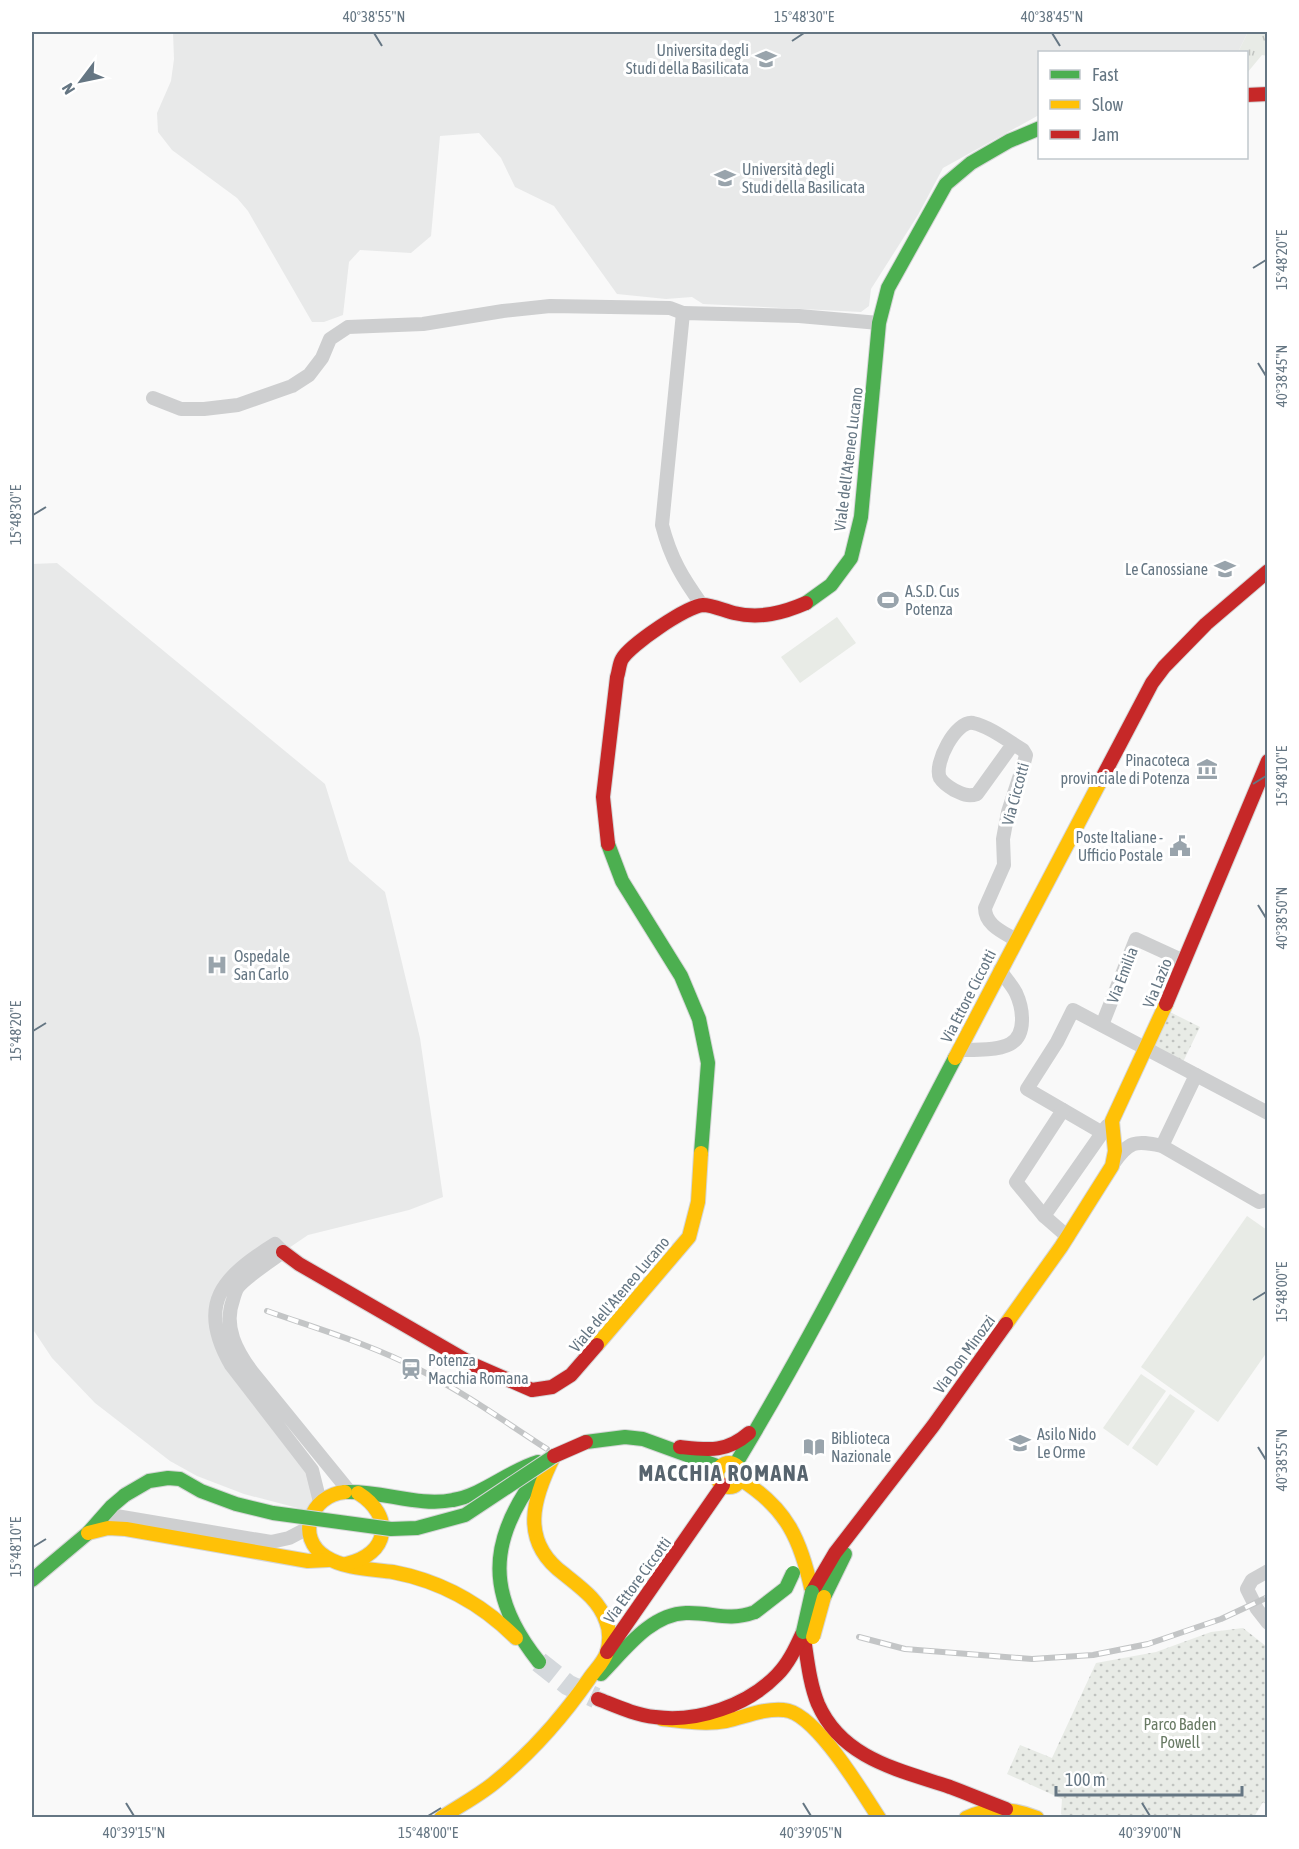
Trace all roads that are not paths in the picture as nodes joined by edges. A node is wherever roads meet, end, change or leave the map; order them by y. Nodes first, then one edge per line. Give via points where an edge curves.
1 (1268, 93) edge
2 (1248, 95) edge
3 (1038, 129) edge
4 (683, 313) junction
5 (879, 323) junction
6 (153, 398) dead end
7 (1268, 571) edge
8 (1261, 585) edge
9 (702, 605) junction
10 (1013, 744) junction
11 (1268, 761) edge
12 (1016, 939) junction
13 (1184, 961) junction
14 (1000, 970) junction
15 (1102, 1025) junction
16 (1146, 1049) junction
17 (959, 1050) junction
18 (1196, 1075) junction
19 (1064, 1110) junction
20 (1268, 1113) edge
21 (1112, 1120) junction
22 (1101, 1132) junction
23 (1162, 1146) junction
24 (1112, 1166) junction
25 (1268, 1200) edge
26 (1044, 1216) junction
27 (1068, 1237) junction
28 (279, 1248) junction
29 (763, 1419) junction
30 (662, 1444) junction
31 (554, 1456) junction
32 (735, 1465) junction
33 (720, 1467) junction
34 (740, 1479) junction
35 (723, 1485) junction
36 (353, 1492) junction
37 (320, 1502) junction
38 (100, 1519) junction
39 (309, 1527) junction
40 (88, 1533) junction
41 (801, 1548) junction
42 (334, 1562) junction
43 (1268, 1571) edge
44 (32, 1580) edge
45 (818, 1594) junction
46 (1268, 1623) edge
47 (808, 1634) junction
48 (526, 1648) junction
49 (607, 1652) junction
50 (539, 1662) tunnel mouth
51 (579, 1695) junction
52 (598, 1699) tunnel mouth
53 (662, 1719) junction
54 (1006, 1809) junction
55 (441, 1818) edge
56 (879, 1818) edge
57 (966, 1818) edge
58 (1037, 1818) edge

1 - 2 main road
3 - 5 main road, Viale dell'Ateneo Lucano via 971,163 946,184 888,288
4 - 5 street
4 - 6 street via 670,308 550,306 423,324 348,327 330,339 309,375 292,386 238,405 204,409 181,409
4 - 9 street via 662,525 680,575
5 - 9 main road, Viale dell'Ateneo Lucano via 861,517 851,558 831,585 812,600 788,611 763,616
7 - 8 main road, Via Ettore Ciccotti
8 - 12 main road, Via Ettore Ciccotti via 1222,608 1152,683
9 - 28 main road, Viale dell'Ateneo Lucano via 665,623 622,659 603,797 608,843 622,881 681,976 699,1019 708,1063 699,1202 688,1237 571,1375 552,1387 532,1390 474,1365 299,1264
10 - 10 street, Via Ciccotti via 988,729 971,723 964,725 953,735 942,757 940,779 962,794 977,794
10 - 12 street, Via Ciccotti via 1026,755 1008,812 1004,865 985,914 991,924
11 - 13 main road, Via Lazio
12 - 14 main road, Via Ettore Ciccotti
13 - 15 street, Via Emilia via 1136,939
13 - 16 main road, Via Lazio
14 - 17 main road, Via Ettore Ciccotti
14 - 17 street via 1016,993 1023,1018 1019,1035 1010,1044
15 - 16 street
15 - 19 street via 1073,1010 1027,1089
16 - 18 street
16 - 21 main road, Via Lazio
17 - 29 main road, Via Ettore Ciccotti
18 - 20 street
18 - 23 street
19 - 22 street
19 - 26 street via 1016,1182
21 - 22 street
21 - 24 main road
22 - 26 street
23 - 24 street via 1145,1142 1129,1145
23 - 25 street via 1259,1202
24 - 27 main road, Via Don Minozzi
26 - 27 street
27 - 45 main road, Via Don Minozzi via 933,1426 835,1553
28 - 36 street via 237,1287 229,1321 232,1337 253,1373
28 - 37 street via 226,1281 217,1301 216,1332 231,1365 312,1470
29 - 30 main road via 741,1442 729,1448 711,1451
29 - 32 main road, Via Ettore Ciccotti
30 - 31 main road, bridge via 626,1437 586,1442
30 - 33 main road
31 - 36 main road, bridge via 449,1501
31 - 38 main road, bridge via 465,1515 417,1528 391,1529 273,1513 236,1504 180,1479 168,1478 149,1481
31 - 48 main road, bridge via 530,1482 516,1506 501,1548 499,1587 504,1607
31 - 49 main road via 538,1487 532,1526 539,1545 560,1572 586,1592 600,1610 609,1630
32 - 33 main road
32 - 34 main road
33 - 35 main road via 718,1477
34 - 35 main road via 733,1486
34 - 41 main road via 759,1488 782,1510
35 - 49 main road, Via Ettore Ciccotti
36 - 37 main road via 333,1494
36 - 42 main road via 371,1501 379,1512 382,1538 364,1560
37 - 39 main road
38 - 39 street via 136,1518 271,1542
38 - 40 main road
39 - 42 main road via 313,1544
40 - 42 main road via 126,1529 308,1561
40 - 44 main road
41 - 45 main road
41 - 51 main road, bridge via 786,1588 755,1612 724,1619 703,1614 668,1616 644,1632
42 - 48 main road via 416,1578 451,1590 503,1623
43 - 46 street via 1252,1580 1247,1589
45 - 47 main road, bridge via 809,1611
47 - 53 main road via 776,1677 747,1697 709,1712
47 - 54 main road via 814,1694 841,1739 860,1754 889,1768
48 - 50 main road
49 - 51 main road, Via Ettore Ciccotti
51 - 55 main road via 515,1766
52 - 53 main road
53 - 56 main road via 718,1722 758,1712 796,1712 812,1725
54 - 57 main road via 982,1811
54 - 58 main road

